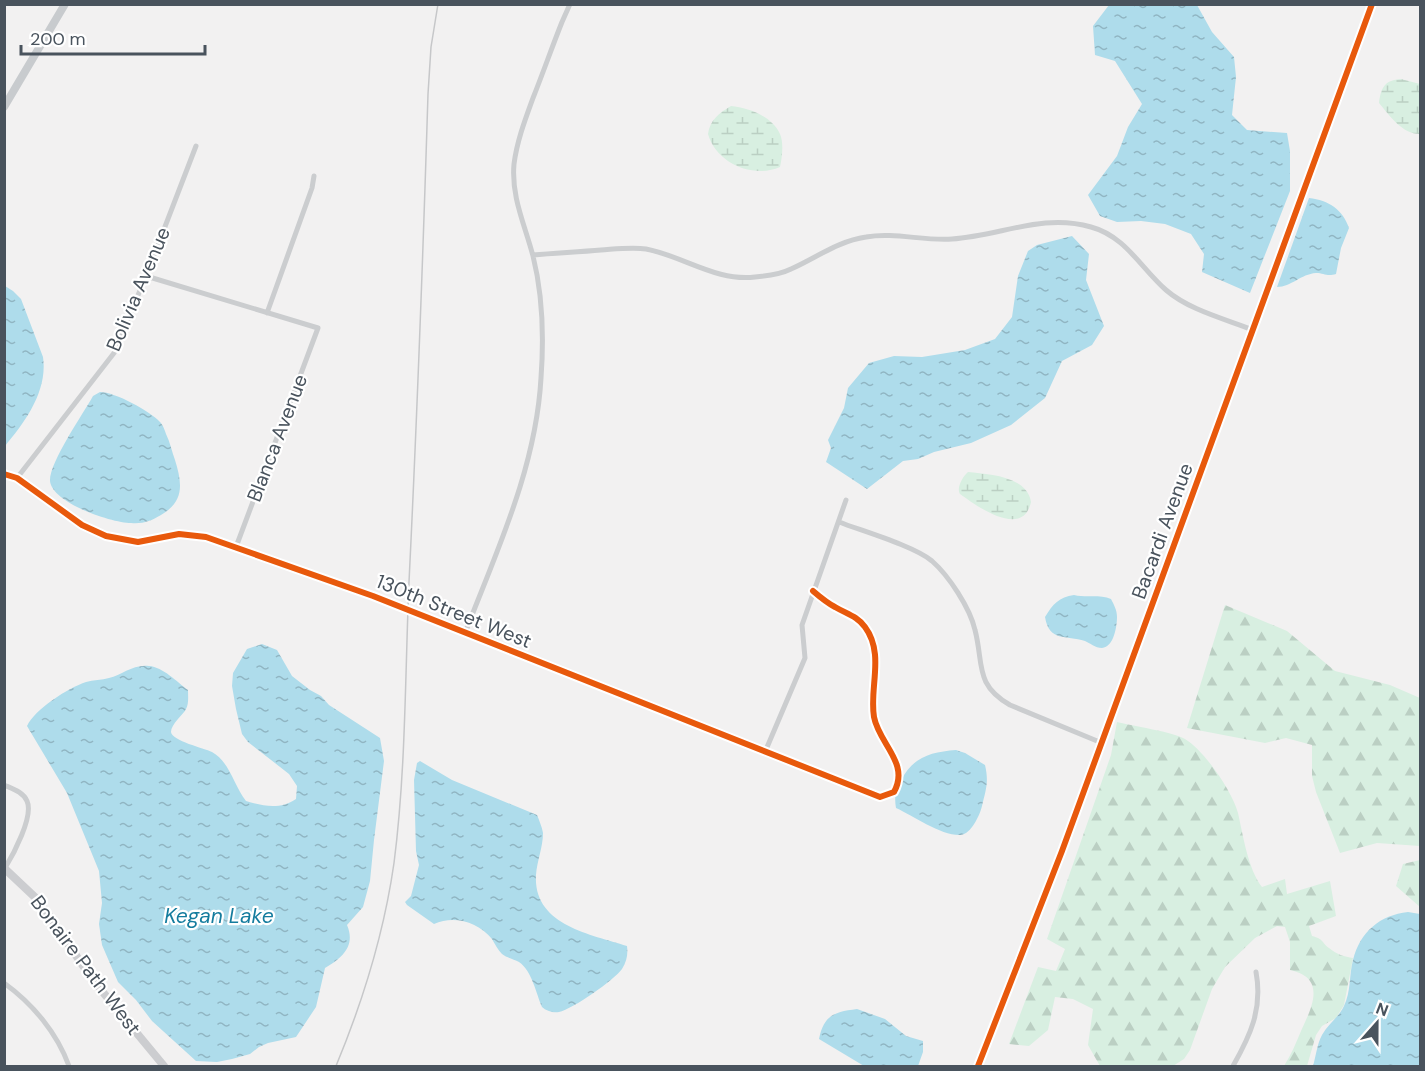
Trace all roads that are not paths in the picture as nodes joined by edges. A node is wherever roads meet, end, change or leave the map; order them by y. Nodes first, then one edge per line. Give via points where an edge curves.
1 (65, 4) edge
2 (570, 4) edge
3 (1372, 4) edge
4 (4, 107) edge
5 (195, 146) dead end
6 (314, 176) dead end
7 (533, 255) junction
8 (146, 276) junction
9 (267, 313) junction
10 (1252, 330) junction
11 (4, 474) edge
12 (17, 478) junction
13 (846, 500) dead end
14 (839, 522) junction
15 (236, 547) junction
16 (813, 591) junction
17 (465, 633) junction
18 (1102, 743) junction
19 (765, 752) junction
20 (4, 785) edge
21 (5, 868) edge
22 (1256, 972) dead end
23 (4, 983) edge
24 (69, 1066) edge
25 (164, 1066) edge
26 (978, 1066) edge
27 (1233, 1066) edge

1 - 4 main road
2 - 7 street via 520,135 514,164 519,216
3 - 10 street, Bacardi Avenue
5 - 8 street, Bolivia Avenue
6 - 9 street
7 - 10 street via 644,249 670,254 717,274 754,278 788,270 836,246 865,237 953,239 1069,221 1094,227 1117,240 1181,301
7 - 17 street via 540,290 542,336 535,425 517,500
8 - 9 street
8 - 12 street, Bolivia Avenue via 114,353
9 - 15 street, Blanca Avenue via 318,328
10 - 18 street, Bacardi Avenue
11 - 12 street, 130th Street West
12 - 15 street, 130th Street West via 82,525 106,536 138,542 191,534
13 - 14 street
14 - 16 street
14 - 18 street via 916,551 941,570 970,613 983,675 998,698
15 - 17 street, 130th Street West
16 - 19 street via 802,625 805,658
16 - 19 street, 130th Street West via 853,615 866,628 876,673 874,719 899,768 900,778 894,792 880,797
17 - 19 street, 130th Street West
18 - 26 street, Bacardi Avenue
20 - 21 street via 24,796 29,808 15,852
21 - 25 street, Bonaire Path West via 39,901 92,979
22 - 27 street via 1255,1022
23 - 24 street via 46,1025

